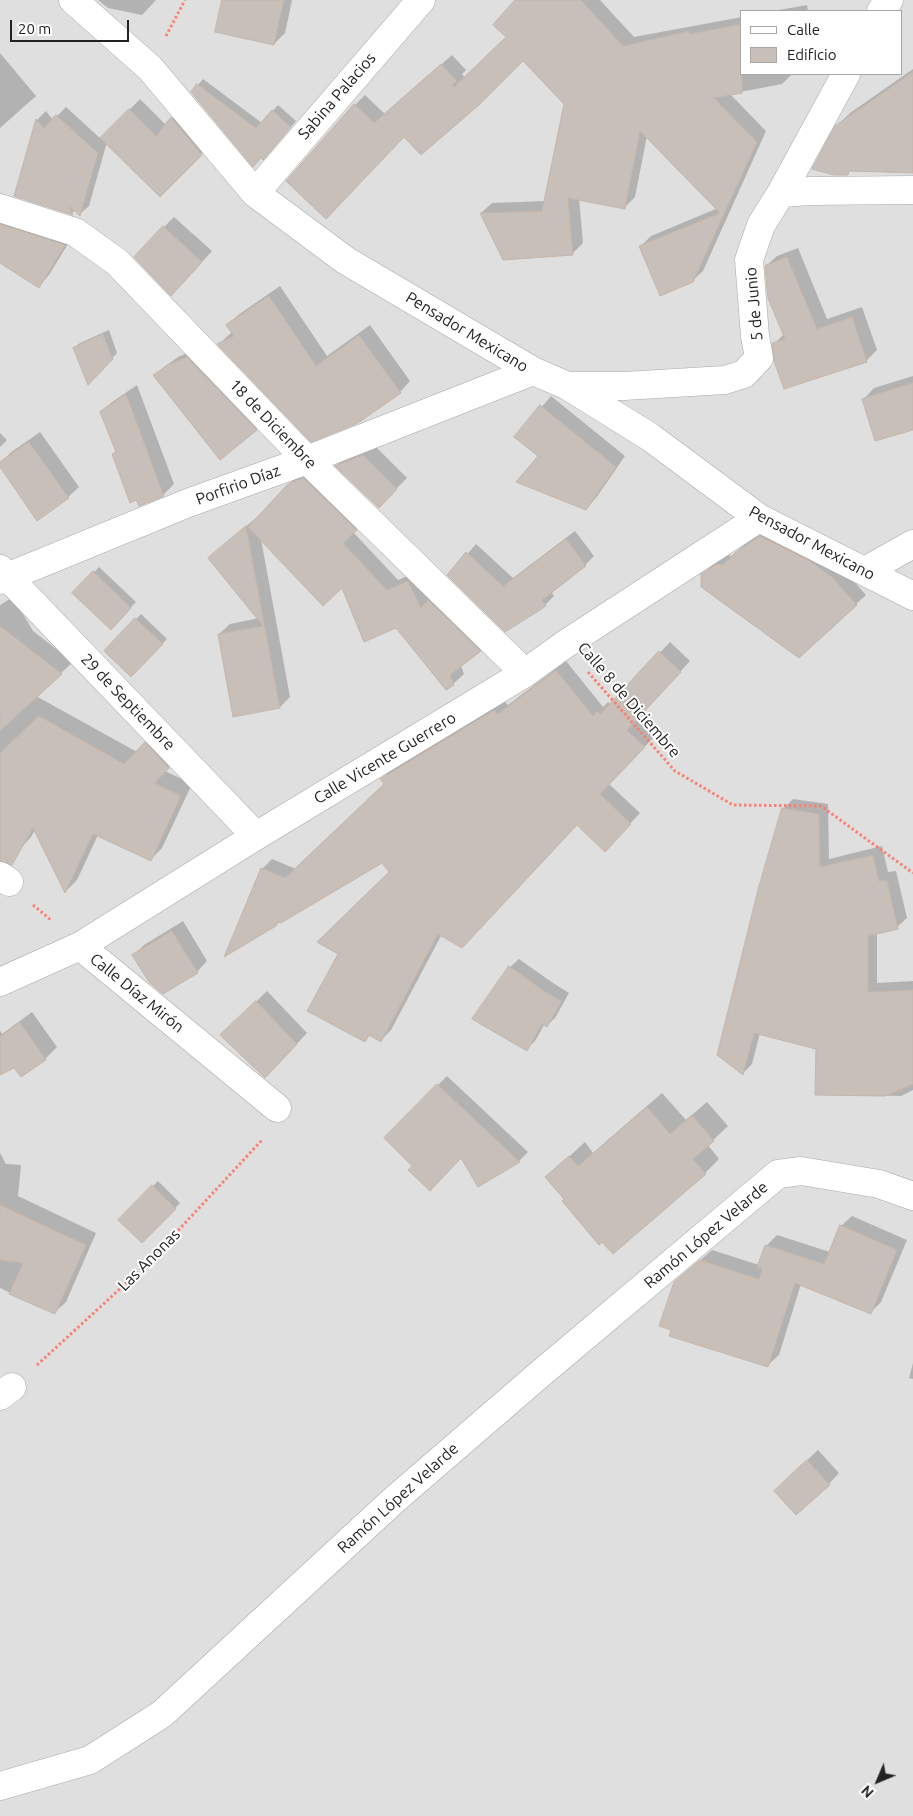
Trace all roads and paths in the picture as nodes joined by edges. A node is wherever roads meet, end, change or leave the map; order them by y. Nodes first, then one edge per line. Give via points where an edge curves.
1 (73, 0) edge
2 (421, 0) edge
3 (845, 75) edge
4 (913, 190) edge
5 (255, 193) junction
6 (781, 193) junction
7 (0, 208) edge
8 (533, 371) junction
9 (568, 386) junction
10 (307, 460) junction
11 (759, 518) junction
12 (913, 544) edge
13 (865, 572) junction
14 (2, 575) edge
15 (913, 596) edge
16 (564, 645) junction
17 (525, 673) junction
18 (256, 836) junction
19 (913, 873) edge
20 (4, 879) edge
21 (80, 946) junction
22 (0, 982) edge
23 (277, 1108) joint
24 (913, 1196) edge
25 (6, 1392) edge
26 (0, 1786) edge

1 - 5 street, Pensador Mexicano via 150,68
2 - 5 street, Sabina Palacios
3 - 6 street, 5 de Junio
4 - 6 street
5 - 8 street, Pensador Mexicano via 345,260
6 - 9 street, 5 de Junio via 761,225 750,260 759,358 744,374 716,380
7 - 10 street, 18 de Diciembre via 76,232 117,262
8 - 9 street, Pensador Mexicano
8 - 10 street, Porfirio Díaz
9 - 11 street, Pensador Mexicano via 650,437
10 - 14 street, Porfirio Díaz
10 - 17 street, 18 de Diciembre
11 - 13 street, Pensador Mexicano
11 - 16 street, Calle Vicente Guerrero
12 - 13 street
13 - 15 street, Pensador Mexicano
14 - 18 street, 29 de Septiembre
16 - 17 street, Calle Vicente Guerrero
16 - 19 path, Calle 8 de Diciembre via 675,771 733,805 821,806
17 - 18 street, Calle Vicente Guerrero
18 - 21 street, Calle Vicente Guerrero
20 - 21 path, Calle Díaz Mirón
21 - 22 street, Calle Vicente Guerrero
21 - 23 street, Calle Díaz Mirón
23 - 25 path, Las Anonas via 274,1127 148,1263
24 - 26 street, Ramón López Velarde via 879,1184 801,1171 778,1174 394,1500 162,1714 90,1760

